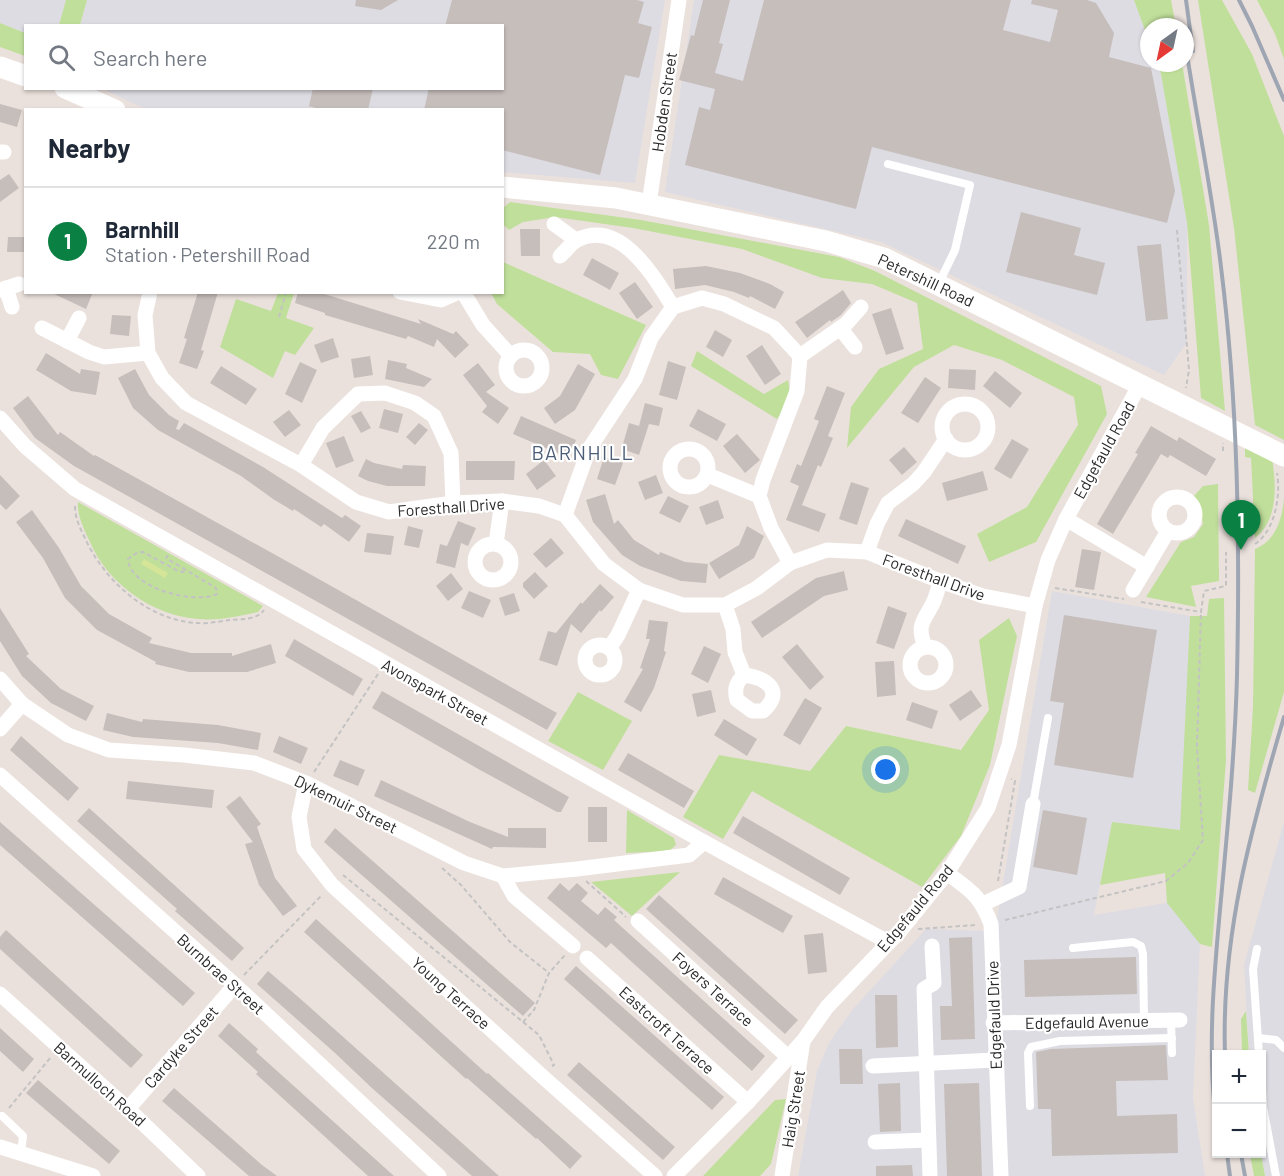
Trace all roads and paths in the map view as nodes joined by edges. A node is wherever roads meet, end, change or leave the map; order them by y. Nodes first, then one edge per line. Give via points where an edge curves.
1 (679, 0) edge
2 (0, 67) edge
3 (24, 75) edge
4 (70, 90) edge
5 (110, 108) edge
6 (888, 164) dead end
7 (504, 187) edge
8 (649, 204) junction
9 (554, 224) dead end
10 (1177, 230) dead end
11 (576, 240) junction
12 (560, 256) dead end
13 (939, 284) junction
14 (8, 288) edge
15 (150, 294) edge
16 (285, 294) edge
17 (410, 294) edge
18 (456, 294) edge
19 (462, 294) edge
20 (12, 307) dead end
21 (673, 307) junction
22 (861, 307) dead end
23 (279, 317) dead end
24 (79, 318) dead end
25 (42, 328) dead end
26 (840, 328) junction
27 (67, 341) junction
28 (855, 347) dead end
29 (148, 353) junction
30 (511, 356) dead end
31 (800, 356) junction
32 (1139, 386) junction
33 (1182, 405) junction
34 (0, 418) edge
35 (946, 439) dead end
36 (1281, 454) edge
37 (301, 465) junction
38 (708, 475) dead end
39 (759, 496) junction
40 (502, 501) junction
41 (453, 503) junction
42 (75, 509) dead end
43 (565, 515) junction
44 (1066, 519) junction
45 (1168, 531) dead end
46 (1255, 543) dead end
47 (496, 544) dead end
48 (173, 545) junction
49 (867, 552) junction
50 (1226, 552) dead end
51 (790, 562) junction
52 (1146, 567) junction
53 (185, 570) junction
54 (940, 581) junction
55 (1040, 585) junction
56 (639, 590) junction
57 (1133, 590) dead end
58 (725, 605) junction
59 (1035, 606) junction
60 (1201, 612) junction
61 (261, 614) dead end
62 (610, 647) dead end
63 (925, 647) dead end
64 (744, 675) dead end
65 (0, 679) edge
66 (369, 687) dead end
67 (22, 704) junction
68 (1048, 718) dead end
69 (0, 729) edge
70 (1001, 773) junction
71 (0, 775) edge
72 (306, 783) junction
73 (1033, 804) joint
74 (704, 842) junction
75 (440, 867) dead end
76 (577, 869) junction
77 (947, 873) junction
78 (504, 876) junction
79 (335, 878) junction
80 (989, 901) junction
81 (638, 921) joint
82 (991, 924) junction
83 (900, 931) junction
84 (888, 942) junction
85 (573, 946) joint
86 (932, 946) dead end
87 (1073, 948) dead end
88 (1257, 948) dead end
89 (586, 958) dead end
90 (549, 973) junction
91 (235, 985) junction
92 (0, 994) edge
93 (1144, 1021) junction
94 (1176, 1021) joint
95 (524, 1022) junction
96 (1060, 1022) junction
97 (993, 1023) junction
98 (1172, 1038) junction
99 (1258, 1038) junction
100 (803, 1041) junction
101 (1060, 1041) junction
102 (59, 1047) junction
103 (1284, 1048) edge
104 (1259, 1050) edge
105 (1172, 1053) dead end
106 (788, 1057) junction
107 (995, 1060) junction
108 (927, 1064) junction
109 (873, 1066) dead end
110 (543, 1077) junction
111 (748, 1102) junction
112 (1263, 1104) edge
113 (1030, 1106) dead end
114 (128, 1109) junction
115 (2, 1116) joint
116 (927, 1140) junction
117 (875, 1142) dead end
118 (0, 1147) edge
119 (21, 1153) junction
120 (93, 1176) edge
121 (198, 1176) edge
122 (439, 1176) edge
123 (655, 1176) edge
124 (674, 1176) edge
125 (782, 1176) edge
126 (930, 1176) edge
127 (1000, 1176) edge
128 (1276, 1176) edge

1 - 8 street, Hobden Street
2 - 3 street
4 - 5 street
6 - 13 lane via 970,185 955,250
7 - 8 street, Petershill Road
8 - 13 street, Petershill Road via 826,241 884,258
9 - 11 street
10 - 33 path via 1189,370
11 - 12 street
11 - 21 street via 600,235 625,245 648,268
13 - 32 street, Petershill Road
14 - 20 street
15 - 29 street, Foresthall Drive via 145,315
16 - 23 path
17 - 18 street via 441,300
19 - 30 street via 483,326
21 - 31 street via 702,298 724,304 774,328
21 - 43 street via 651,338 635,379 589,449
22 - 26 street
24 - 27 street
25 - 27 street
26 - 28 street
26 - 31 street
27 - 29 street via 104,357
29 - 37 street, Foresthall Drive via 162,378 186,403
31 - 39 street via 797,391
32 - 33 street, Petershill Road
32 - 44 street, Edgefauld Road
33 - 36 street, Petershill Road
34 - 48 street, Avonspark Street via 25,446 75,489
35 - 49 street via 924,472 888,503
36 - 46 path via 1275,459 1279,479 1269,528
37 - 41 street, Foresthall Drive via 356,502 389,512
37 - 41 street via 323,428 358,394 385,393 415,403 434,416 451,453
38 - 39 street
39 - 51 street
40 - 41 street, Foresthall Drive
40 - 43 street, Foresthall Drive via 539,506
40 - 47 street
42 - 61 path via 92,553 107,574 126,594 150,608 198,624
43 - 56 street, Foresthall Drive via 604,564
44 - 52 street
44 - 55 street, Edgefauld Road
45 - 52 street
48 - 53 path via 166,558
48 - 74 street, Avonspark Street
49 - 51 street, Foresthall Drive via 827,550
49 - 54 street, Foresthall Drive
50 - 60 path via 1226,586 1204,591
51 - 58 street, Foresthall Drive via 757,588
52 - 57 street
53 - 53 path via 216,588 218,594 196,598 169,594 147,583 131,569 128,559 143,552 177,571
54 - 59 street, Foresthall Drive via 983,596
54 - 63 street via 919,630
55 - 59 street, Edgefauld Road
55 - 60 path
56 - 58 street, Foresthall Drive via 682,605
56 - 62 street
58 - 64 street
59 - 70 street, Edgefauld Road
60 - 82 path via 1197,747 1203,840 1188,863 1166,881
65 - 67 street, Dykemuir Street
66 - 72 path
67 - 69 street
67 - 72 street, Dykemuir Street via 68,735 110,750 255,763
68 - 73 lane
70 - 77 street, Edgefauld Road via 988,808
70 - 80 path via 1015,781
71 - 91 street, Burnbrae Street
72 - 78 street, Dykemuir Street via 464,863
72 - 79 street, Young Terrace via 299,817 304,849
73 - 80 street via 1018,887
74 - 76 street, Dykemuir Street via 689,855
74 - 84 street, Avonspark Street
75 - 90 path via 461,885 510,942
76 - 78 street, Dykemuir Street
76 - 81 path via 632,922
77 - 80 street, Edgefauld Drive
77 - 83 street, Edgefauld Road
78 - 85 street via 514,896
79 - 91 path
79 - 95 path
79 - 110 street, Young Terrace
80 - 82 street, Edgefauld Drive
81 - 106 street, Foyers Terrace
82 - 83 path
82 - 97 street, Edgefauld Drive
83 - 84 street, Edgefauld Road
84 - 100 street, Edgefauld Road via 827,1007
85 - 90 path
86 - 108 street via 934,983 924,989
87 - 93 lane via 1133,942 1140,946
88 - 99 lane via 1253,969
89 - 111 street, Eastcroft Terrace
90 - 95 path via 534,1010
91 - 114 street, Cardyke Street
91 - 122 street, Burnbrae Street
92 - 102 street, Barmulloch Road
93 - 94 street, Edgefauld Avenue
93 - 96 street, Edgefauld Avenue
94 - 98 lane
95 - 110 path via 539,1035 554,1065
96 - 97 street, Edgefauld Avenue
96 - 101 lane
97 - 107 street, Edgefauld Drive
98 - 101 lane
98 - 105 lane
99 - 103 lane via 1274,1039
99 - 104 lane
100 - 106 street, Edgefauld Road
100 - 125 street, Haig Street
101 - 113 lane via 1028,1049
102 - 114 street, Barmulloch Road
102 - 115 path
106 - 111 street, Edgefauld Road
107 - 108 street
107 - 127 street, Edgefauld Drive
108 - 109 street
108 - 116 street
110 - 123 street, Young Terrace
111 - 124 street, Edgefauld Road
112 - 128 lane
114 - 121 street, Barmulloch Road
115 - 119 lane via 23,1136
116 - 117 street
116 - 126 street
118 - 119 street
119 - 120 street

